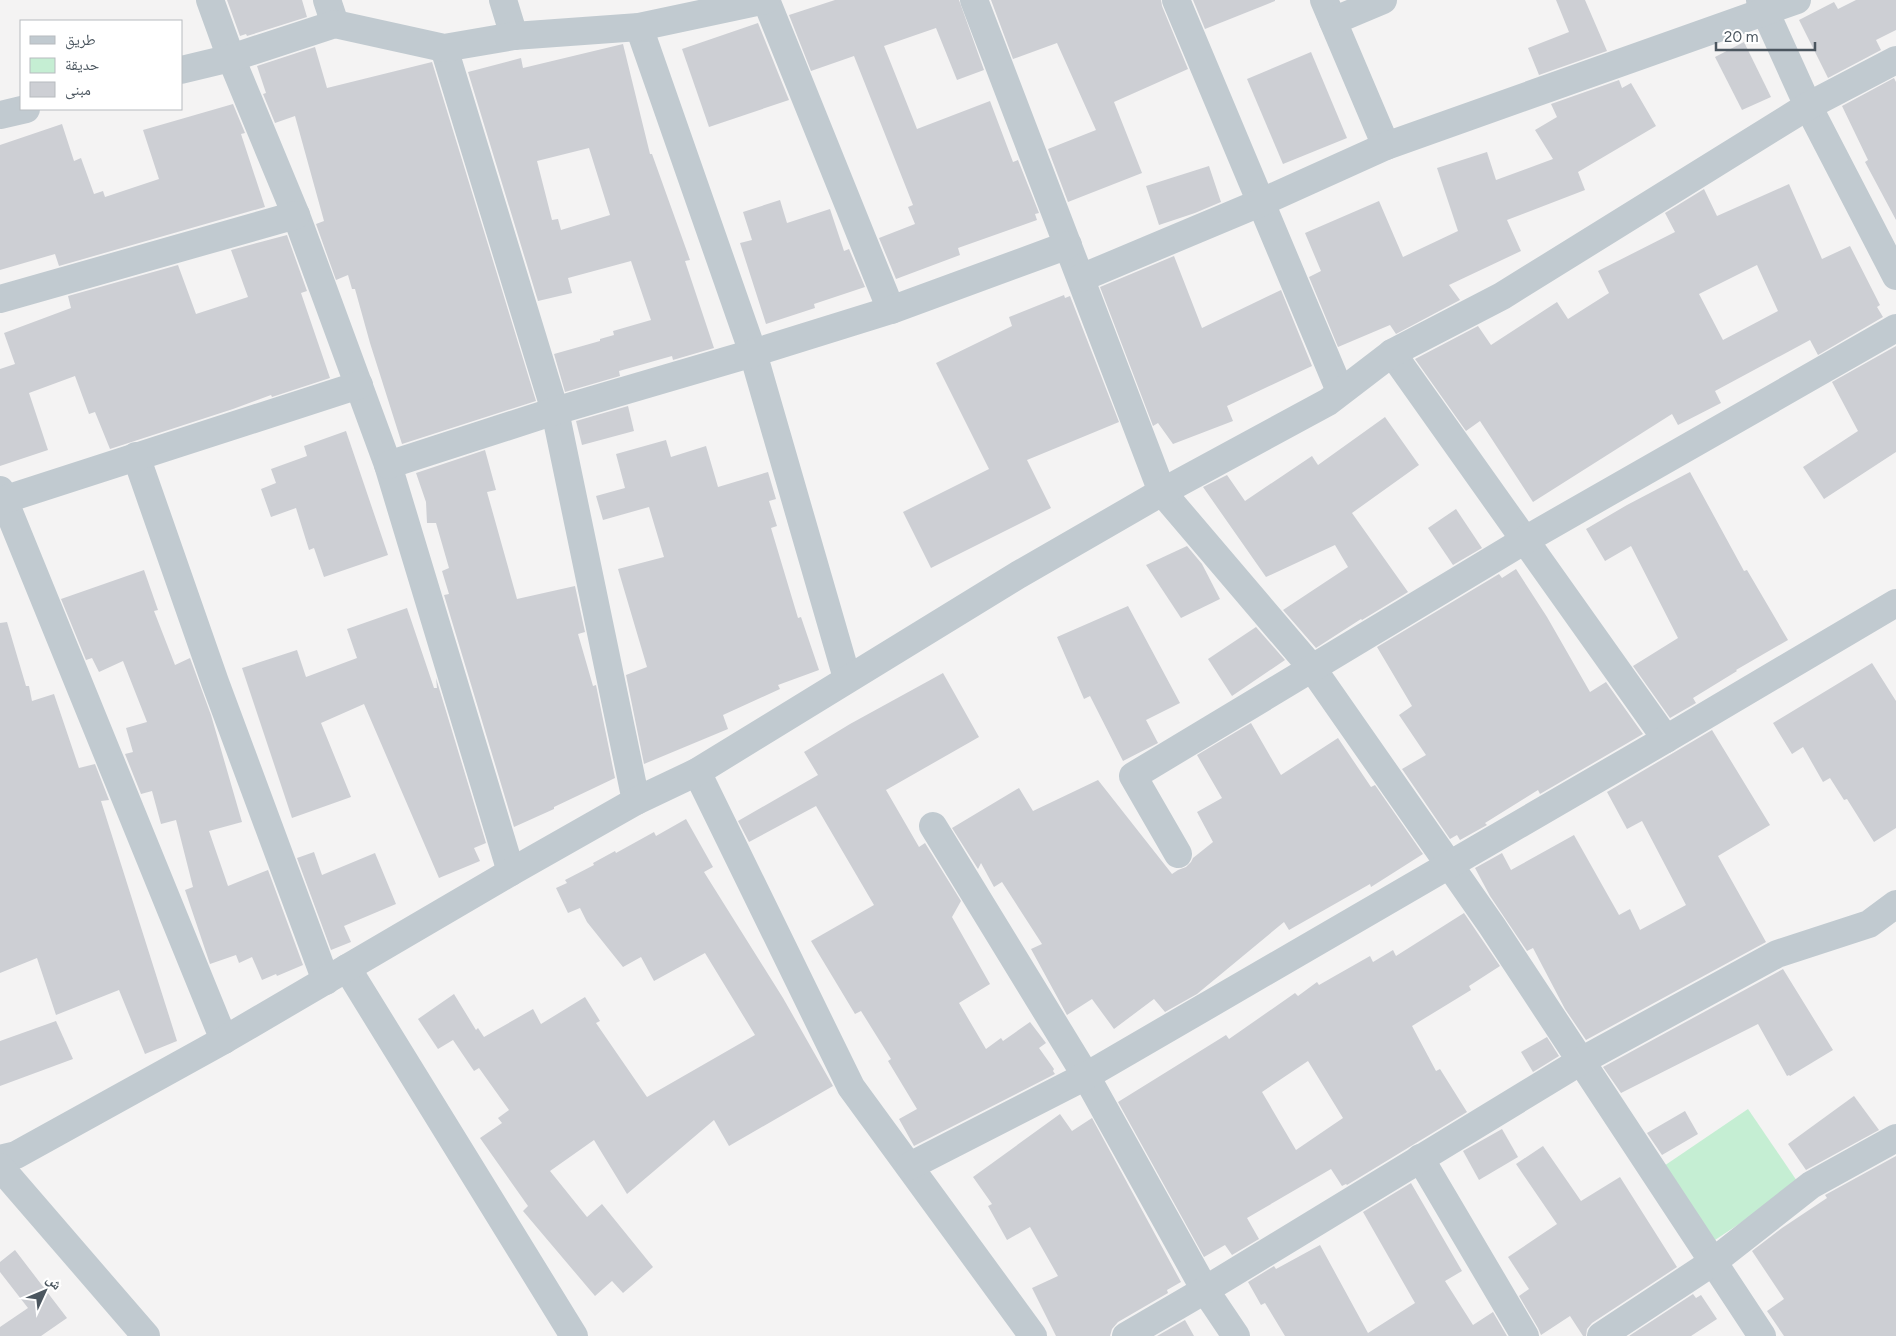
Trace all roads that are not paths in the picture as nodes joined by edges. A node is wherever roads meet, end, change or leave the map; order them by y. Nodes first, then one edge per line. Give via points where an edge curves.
1 (210, 0) edge
2 (503, 0) edge
3 (766, 0) edge
4 (974, 0) edge
5 (1176, 0) edge
6 (1383, 0) edge
7 (1797, 0) edge
8 (1762, 6) edge
9 (1329, 10) edge
10 (331, 12) edge
11 (639, 27) junction
12 (514, 36) junction
13 (444, 48) junction
14 (231, 58) junction
15 (1896, 60) edge
16 (182, 70) edge
17 (1808, 106) junction
18 (22, 110) edge
19 (0, 115) edge
20 (1386, 146) junction
21 (1262, 202) junction
22 (296, 215) junction
23 (1068, 244) junction
24 (1896, 276) edge
25 (1081, 278) junction
26 (0, 299) edge
27 (891, 310) junction
28 (1896, 328) edge
29 (753, 353) junction
30 (1392, 353) junction
31 (359, 385) junction
32 (1340, 391) junction
33 (555, 411) junction
34 (136, 456) junction
35 (388, 465) junction
36 (1162, 492) junction
37 (1, 497) edge
38 (1525, 540) junction
39 (1896, 603) edge
40 (1312, 668) junction
41 (847, 678) junction
42 (1666, 739) junction
43 (697, 772) junction
44 (636, 801) junction
45 (933, 826) dead end
46 (1178, 854) dead end
47 (1449, 865) junction
48 (511, 872) junction
49 (1896, 904) edge
50 (336, 974) junction
51 (224, 1040) junction
52 (1581, 1061) junction
53 (1086, 1076) junction
54 (1896, 1138) edge
55 (1420, 1158) junction
56 (0, 1159) edge
57 (910, 1166) junction
58 (0, 1167) edge
59 (1713, 1262) junction
60 (1205, 1290) junction
61 (146, 1336) edge
62 (574, 1336) edge
63 (1033, 1336) edge
64 (1126, 1336) edge
65 (1236, 1336) edge
66 (1524, 1336) edge
67 (1601, 1336) edge
68 (1762, 1336) edge

1 - 14 street
2 - 12 street
3 - 11 street
3 - 27 street
4 - 23 street
5 - 21 street
6 - 9 street
7 - 8 street
8 - 17 street
8 - 20 street
9 - 20 street
10 - 13 street
10 - 14 street
11 - 12 street
11 - 29 street
12 - 13 street
13 - 33 street
14 - 16 street
14 - 22 street
15 - 17 street
17 - 24 street
17 - 30 street via 1502,296
18 - 19 street
20 - 21 street
21 - 25 street
21 - 32 street
22 - 26 street
22 - 31 street
23 - 25 street
23 - 27 street
25 - 36 street
27 - 29 street
28 - 38 street
29 - 33 street
29 - 41 street
30 - 32 street
30 - 38 street
31 - 34 street
31 - 35 street
32 - 36 street via 1328,402
33 - 35 street
33 - 44 street
34 - 37 street
34 - 50 street via 215,682
35 - 48 street
36 - 40 street
36 - 41 street
37 - 51 street
38 - 40 street
38 - 42 street
39 - 42 street
40 - 46 street via 1133,776
40 - 47 street
41 - 43 street
42 - 47 street
43 - 44 street
43 - 57 street via 851,1087
44 - 48 street
45 - 53 street
47 - 52 street
47 - 53 street
48 - 50 street
49 - 52 street via 1869,924 1777,954
50 - 51 street
50 - 62 street
51 - 56 street via 16,1155
52 - 55 street
52 - 59 street
53 - 57 street
53 - 60 street
54 - 59 street via 1811,1184
55 - 60 street
55 - 66 street
57 - 63 street
58 - 61 street
59 - 67 street
59 - 68 street
60 - 64 street
60 - 65 street

